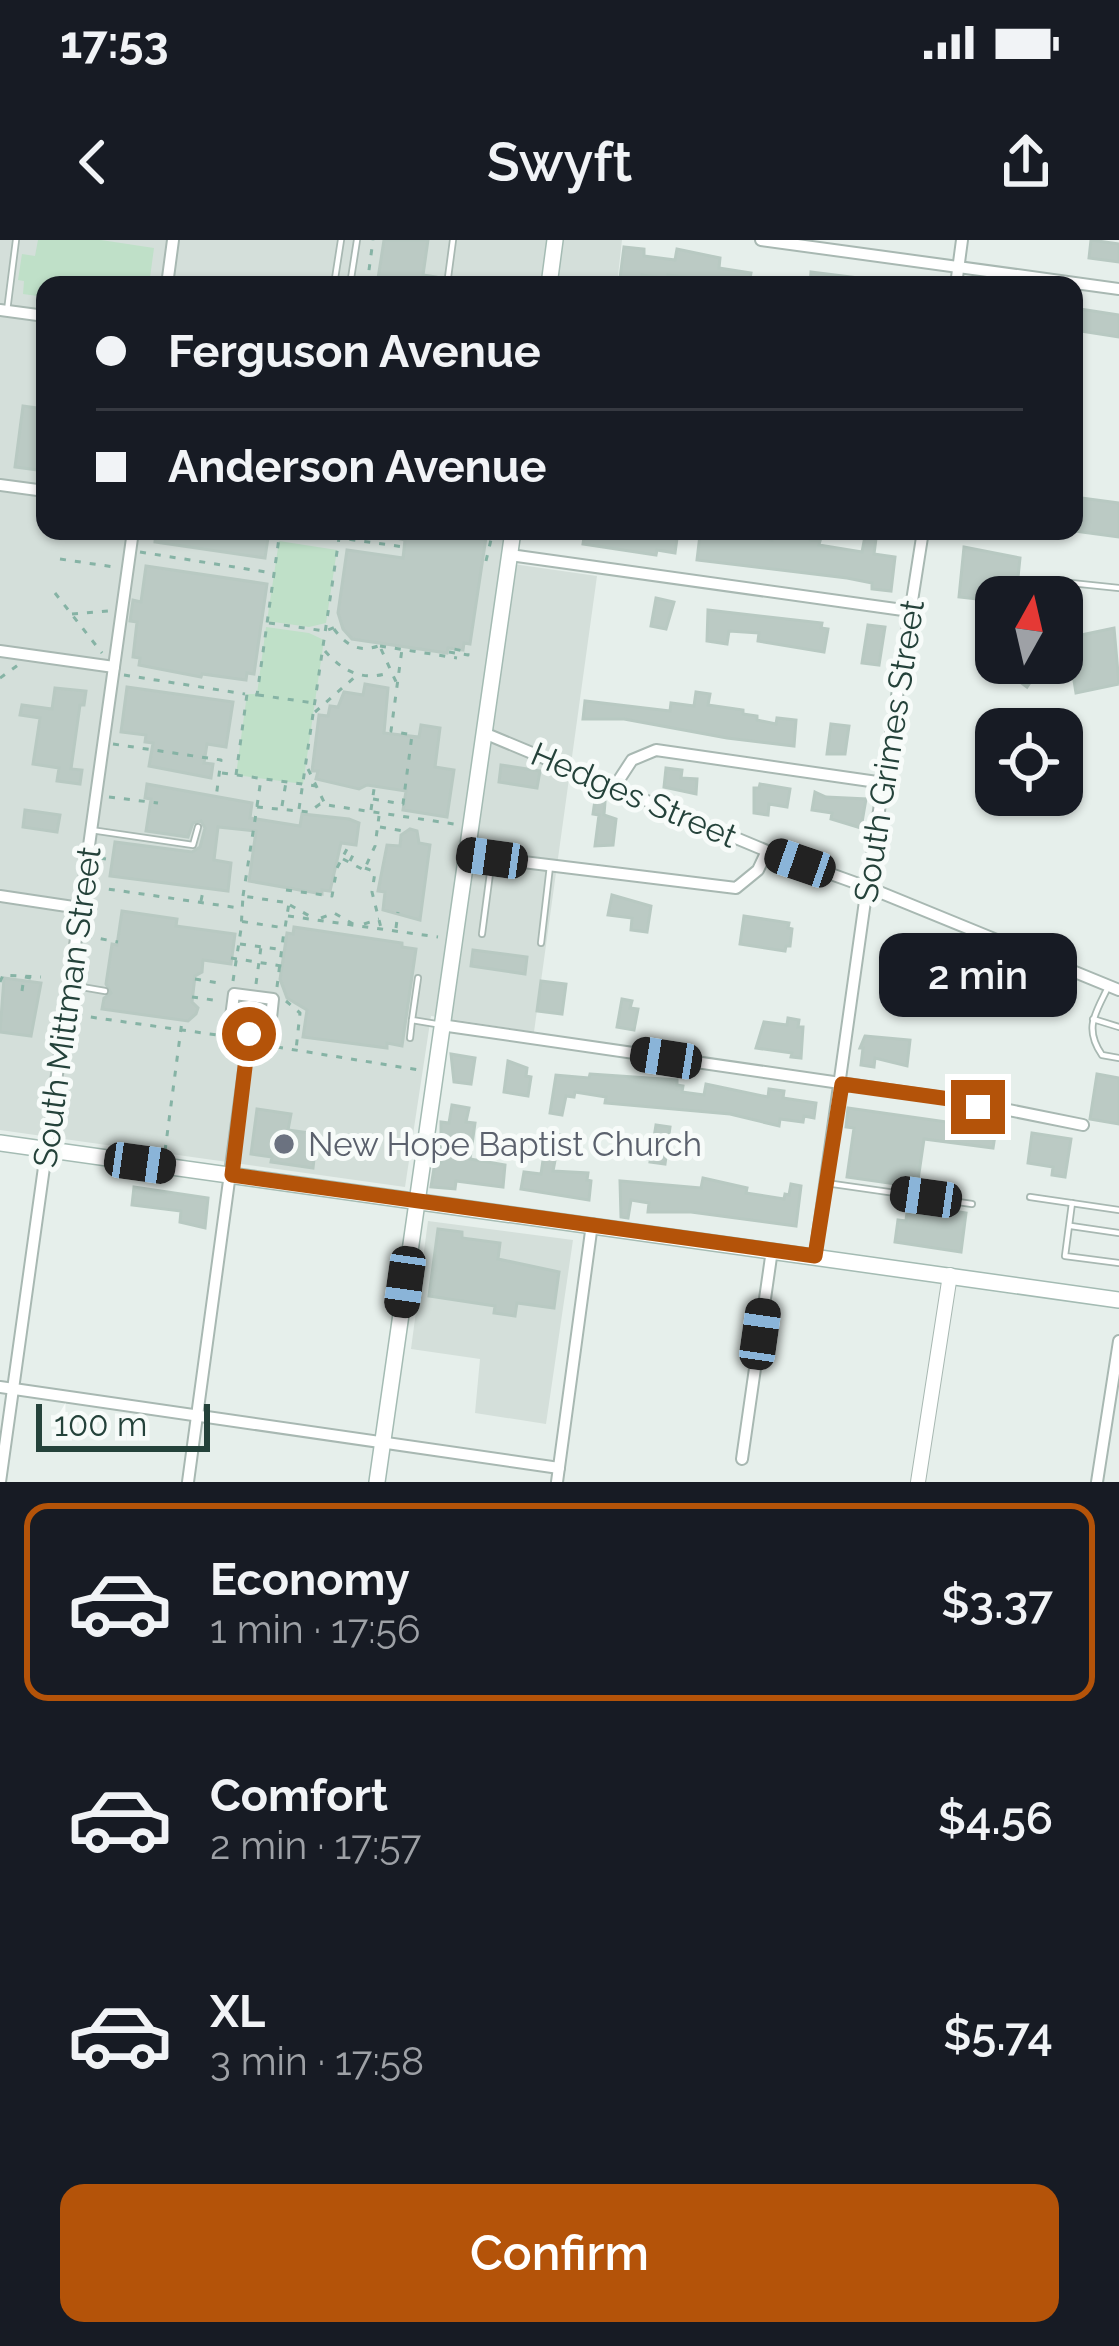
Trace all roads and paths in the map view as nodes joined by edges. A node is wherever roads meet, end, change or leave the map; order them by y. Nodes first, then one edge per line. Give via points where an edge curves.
1 (16, 240) edge
2 (172, 240) edge
3 (341, 240) edge
4 (357, 240) edge
5 (373, 240) edge
6 (453, 240) edge
7 (555, 240) edge
8 (761, 240) edge
9 (962, 240) edge
10 (958, 267) junction
11 (0, 271) edge
12 (11, 272) junction
13 (168, 276) edge
14 (335, 276) edge
15 (351, 276) edge
16 (368, 276) edge
17 (448, 276) edge
18 (550, 276) edge
19 (957, 276) edge
20 (1024, 276) edge
21 (1083, 284) edge
22 (1119, 289) edge
23 (3, 310) edge
24 (36, 315) edge
25 (0, 485) edge
26 (36, 490) edge
27 (132, 540) edge
28 (279, 540) edge
29 (339, 540) edge
30 (352, 540) edge
31 (490, 540) edge
32 (510, 540) edge
33 (922, 540) edge
34 (404, 548) dead end
35 (139, 552) dead end
36 (503, 558) junction
37 (60, 559) dead end
38 (114, 566) dead end
39 (274, 573) junction
40 (1083, 584) edge
41 (1119, 587) edge
42 (55, 593) dead end
43 (109, 611) dead end
44 (910, 611) junction
45 (70, 614) junction
46 (267, 623) junction
47 (341, 625) dead end
48 (333, 628) junction
49 (325, 631) junction
50 (424, 644) dead end
51 (380, 646) junction
52 (323, 649) junction
53 (402, 650) junction
54 (0, 651) edge
55 (100, 651) dead end
56 (423, 652) junction
57 (457, 658) dead end
58 (21, 662) dead end
59 (118, 671) junction
60 (391, 672) junction
61 (358, 674) junction
62 (0, 678) edge
63 (398, 686) junction
64 (247, 694) junction
65 (257, 695) junction
66 (315, 703) junction
67 (313, 713) junction
68 (484, 734) junction
69 (109, 744) dead end
70 (168, 745) dead end
71 (176, 746) dead end
72 (167, 752) junction
73 (175, 753) junction
74 (306, 765) junction
75 (220, 772) junction
76 (236, 775) junction
77 (261, 778) junction
78 (286, 782) junction
79 (375, 782) dead end
80 (884, 783) junction
81 (303, 784) junction
82 (316, 786) junction
83 (615, 786) junction
84 (101, 796) dead end
85 (217, 798) dead end
86 (373, 799) junction
87 (158, 803) dead end
88 (326, 805) junction
89 (257, 807) junction
90 (282, 808) junction
91 (299, 810) junction
92 (371, 812) junction
93 (380, 814) dead end
94 (413, 818) junction
95 (454, 824) dead end
96 (198, 827) dead end
97 (378, 827) junction
98 (412, 829) dead end
99 (91, 830) junction
100 (404, 831) dead end
101 (348, 847) dead end
102 (356, 848) dead end
103 (767, 851) junction
104 (341, 854) junction
105 (466, 855) junction
106 (92, 856) dead end
107 (492, 858) junction
108 (112, 860) dead end
109 (350, 862) junction
110 (550, 866) junction
111 (365, 868) junction
112 (94, 886) dead end
113 (867, 886) junction
114 (202, 891) dead end
115 (0, 896) edge
116 (243, 896) junction
117 (201, 903) junction
118 (286, 903) junction
119 (80, 908) junction
120 (241, 909) junction
121 (398, 912) dead end
122 (286, 916) junction
123 (379, 919) junction
124 (316, 920) junction
125 (239, 921) junction
126 (357, 926) junction
127 (285, 928) junction
128 (382, 929) junction
129 (395, 931) junction
130 (482, 934) dead end
131 (84, 936) dead end
132 (438, 937) dead end
133 (118, 942) dead end
134 (541, 943) dead end
135 (238, 944) junction
136 (261, 946) junction
137 (282, 949) junction
138 (234, 958) junction
139 (259, 962) junction
140 (281, 966) junction
141 (418, 978) dead end
142 (195, 979) dead end
143 (0, 982) edge
144 (232, 983) dead end
145 (224, 984) dead end
146 (70, 985) junction
147 (255, 986) dead end
148 (1114, 987) edge
149 (276, 989) dead end
150 (22, 991) dead end
151 (105, 991) dead end
152 (283, 997) dead end
153 (192, 998) dead end
154 (222, 1002) dead end
155 (72, 1015) dead end
156 (148, 1016) dead end
157 (1094, 1019) junction
158 (412, 1020) junction
159 (182, 1021) dead end
160 (147, 1025) junction
161 (442, 1025) junction
162 (1119, 1027) edge
163 (181, 1030) junction
164 (249, 1034) junction
165 (217, 1035) dead end
166 (410, 1038) dead end
167 (277, 1047) dead end
168 (296, 1052) junction
169 (1119, 1058) edge
170 (419, 1070) dead end
171 (842, 1084) junction
172 (1083, 1125) dead end
173 (0, 1143) edge
174 (48, 1150) junction
175 (165, 1151) dead end
176 (232, 1175) junction
177 (826, 1183) junction
178 (1030, 1197) dead end
179 (416, 1202) junction
180 (1072, 1203) junction
181 (972, 1204) dead end
182 (1119, 1210) edge
183 (592, 1225) junction
184 (1069, 1226) junction
185 (1119, 1233) edge
186 (772, 1250) junction
187 (815, 1256) junction
188 (1119, 1262) edge
189 (950, 1275) junction
190 (1119, 1300) edge
191 (1119, 1341) edge
192 (7, 1388) edge
193 (197, 1414) junction
194 (382, 1440) junction
195 (742, 1459) dead end
196 (559, 1468) junction
197 (1, 1482) edge
198 (188, 1482) edge
199 (377, 1482) edge
200 (557, 1482) edge
201 (918, 1482) edge
202 (1096, 1482) edge

1 - 12 lane
2 - 13 street
3 - 14 lane
4 - 15 lane
5 - 16 path
6 - 17 lane
7 - 18 main road
8 - 10 street
9 - 10 street
10 - 19 street
10 - 20 street
11 - 12 lane
12 - 23 lane
21 - 22 street
23 - 24 street
25 - 26 street
27 - 59 street, South Mittman Street
28 - 39 path
29 - 49 path
30 - 34 path
31 - 36 path via 484,560
32 - 36 main road
33 - 44 street, South Grimes Street
35 - 39 path
36 - 44 street
36 - 68 main road
37 - 38 path
39 - 46 path
40 - 41 lane
42 - 45 path
43 - 45 path
44 - 80 street, South Grimes Street
45 - 55 path
46 - 49 path
46 - 65 path
47 - 48 path
48 - 49 path
48 - 51 path via 353,647
49 - 52 path
50 - 56 path
51 - 53 path
51 - 60 path
52 - 61 path
52 - 66 path
53 - 56 path
53 - 63 path
54 - 59 street
56 - 57 path
58 - 62 path
59 - 64 path
59 - 99 street, South Mittman Street
60 - 61 path
60 - 63 path
61 - 67 path
63 - 86 path via 391,731 412,735 403,804
64 - 65 path
64 - 76 path
65 - 66 path
66 - 67 path
67 - 74 path
68 - 83 street, Hedges Street
68 - 105 main road
69 - 72 path
70 - 72 path
71 - 73 path
72 - 73 path
73 - 75 path via 221,760
74 - 81 path
74 - 82 path
75 - 76 path
75 - 85 path
76 - 77 path
77 - 78 path
77 - 89 path
78 - 81 path
78 - 90 path
79 - 86 path
80 - 83 street via 656,750 632,760
80 - 113 street, South Grimes Street
81 - 82 path
81 - 91 path
82 - 88 path
83 - 103 street, Hedges Street
84 - 87 path
86 - 92 path
88 - 91 path
88 - 92 path
89 - 90 path
89 - 116 path
90 - 91 path
92 - 94 path
93 - 97 path
94 - 95 path
94 - 98 path
96 - 99 lane via 194,845
97 - 100 path
97 - 111 path
99 - 119 street, South Mittman Street
101 - 104 path
102 - 109 path
103 - 110 street via 736,888
103 - 113 street, Hedges Street
104 - 109 path
104 - 118 path via 332,896 286,889
105 - 107 street
105 - 161 main road
106 - 108 path
107 - 110 street
107 - 130 lane
109 - 111 path
110 - 134 lane
111 - 123 path via 375,872
112 - 117 path
113 - 148 street, Hedges Street
113 - 171 street, South Grimes Street
114 - 117 path
115 - 119 street
116 - 118 path
116 - 120 path
117 - 120 path
118 - 122 path
118 - 124 path
119 - 146 street, South Mittman Street
120 - 125 path
121 - 129 path
122 - 124 path
122 - 127 path
123 - 126 path
123 - 128 path
124 - 126 path
125 - 127 path
125 - 135 path
126 - 128 path
127 - 137 path
128 - 129 path
129 - 132 path
131 - 133 path
135 - 136 path
135 - 138 path
136 - 137 path
136 - 139 path
137 - 140 path
138 - 139 path
138 - 144 path
139 - 140 path
139 - 147 path
140 - 149 path
141 - 158 lane
142 - 145 path
143 - 150 path via 3,976 40,977 24,977
146 - 151 lane
146 - 174 street, South Mittman Street
148 - 157 lane
152 - 168 path via 300,1013
153 - 154 path
155 - 160 path
156 - 160 path
157 - 162 lane
157 - 169 lane via 1098,1050
158 - 161 lane
158 - 166 lane
159 - 163 path
160 - 163 path
161 - 171 street
161 - 179 main road
163 - 165 path
163 - 175 path
164 - 164 street via 229,1032 234,994 273,999 268,1037
164 - 176 street
167 - 168 path
168 - 170 path
171 - 172 street
171 - 177 street, South Grimes Street
173 - 174 main road
174 - 176 main road
174 - 192 street, South Mittman Street
176 - 179 main road
176 - 193 street
177 - 181 lane
177 - 187 street, South Grimes Street
178 - 180 lane
179 - 183 main road
179 - 194 main road
180 - 182 lane
180 - 184 lane
183 - 186 main road
183 - 196 street
184 - 185 lane
184 - 188 lane via 1065,1256
186 - 187 main road
186 - 195 street
187 - 189 main road
189 - 190 main road
189 - 201 street
191 - 202 street
192 - 193 street
192 - 197 street, South Mittman Street
193 - 194 street
193 - 198 street
194 - 196 street
194 - 199 main road
196 - 200 street

